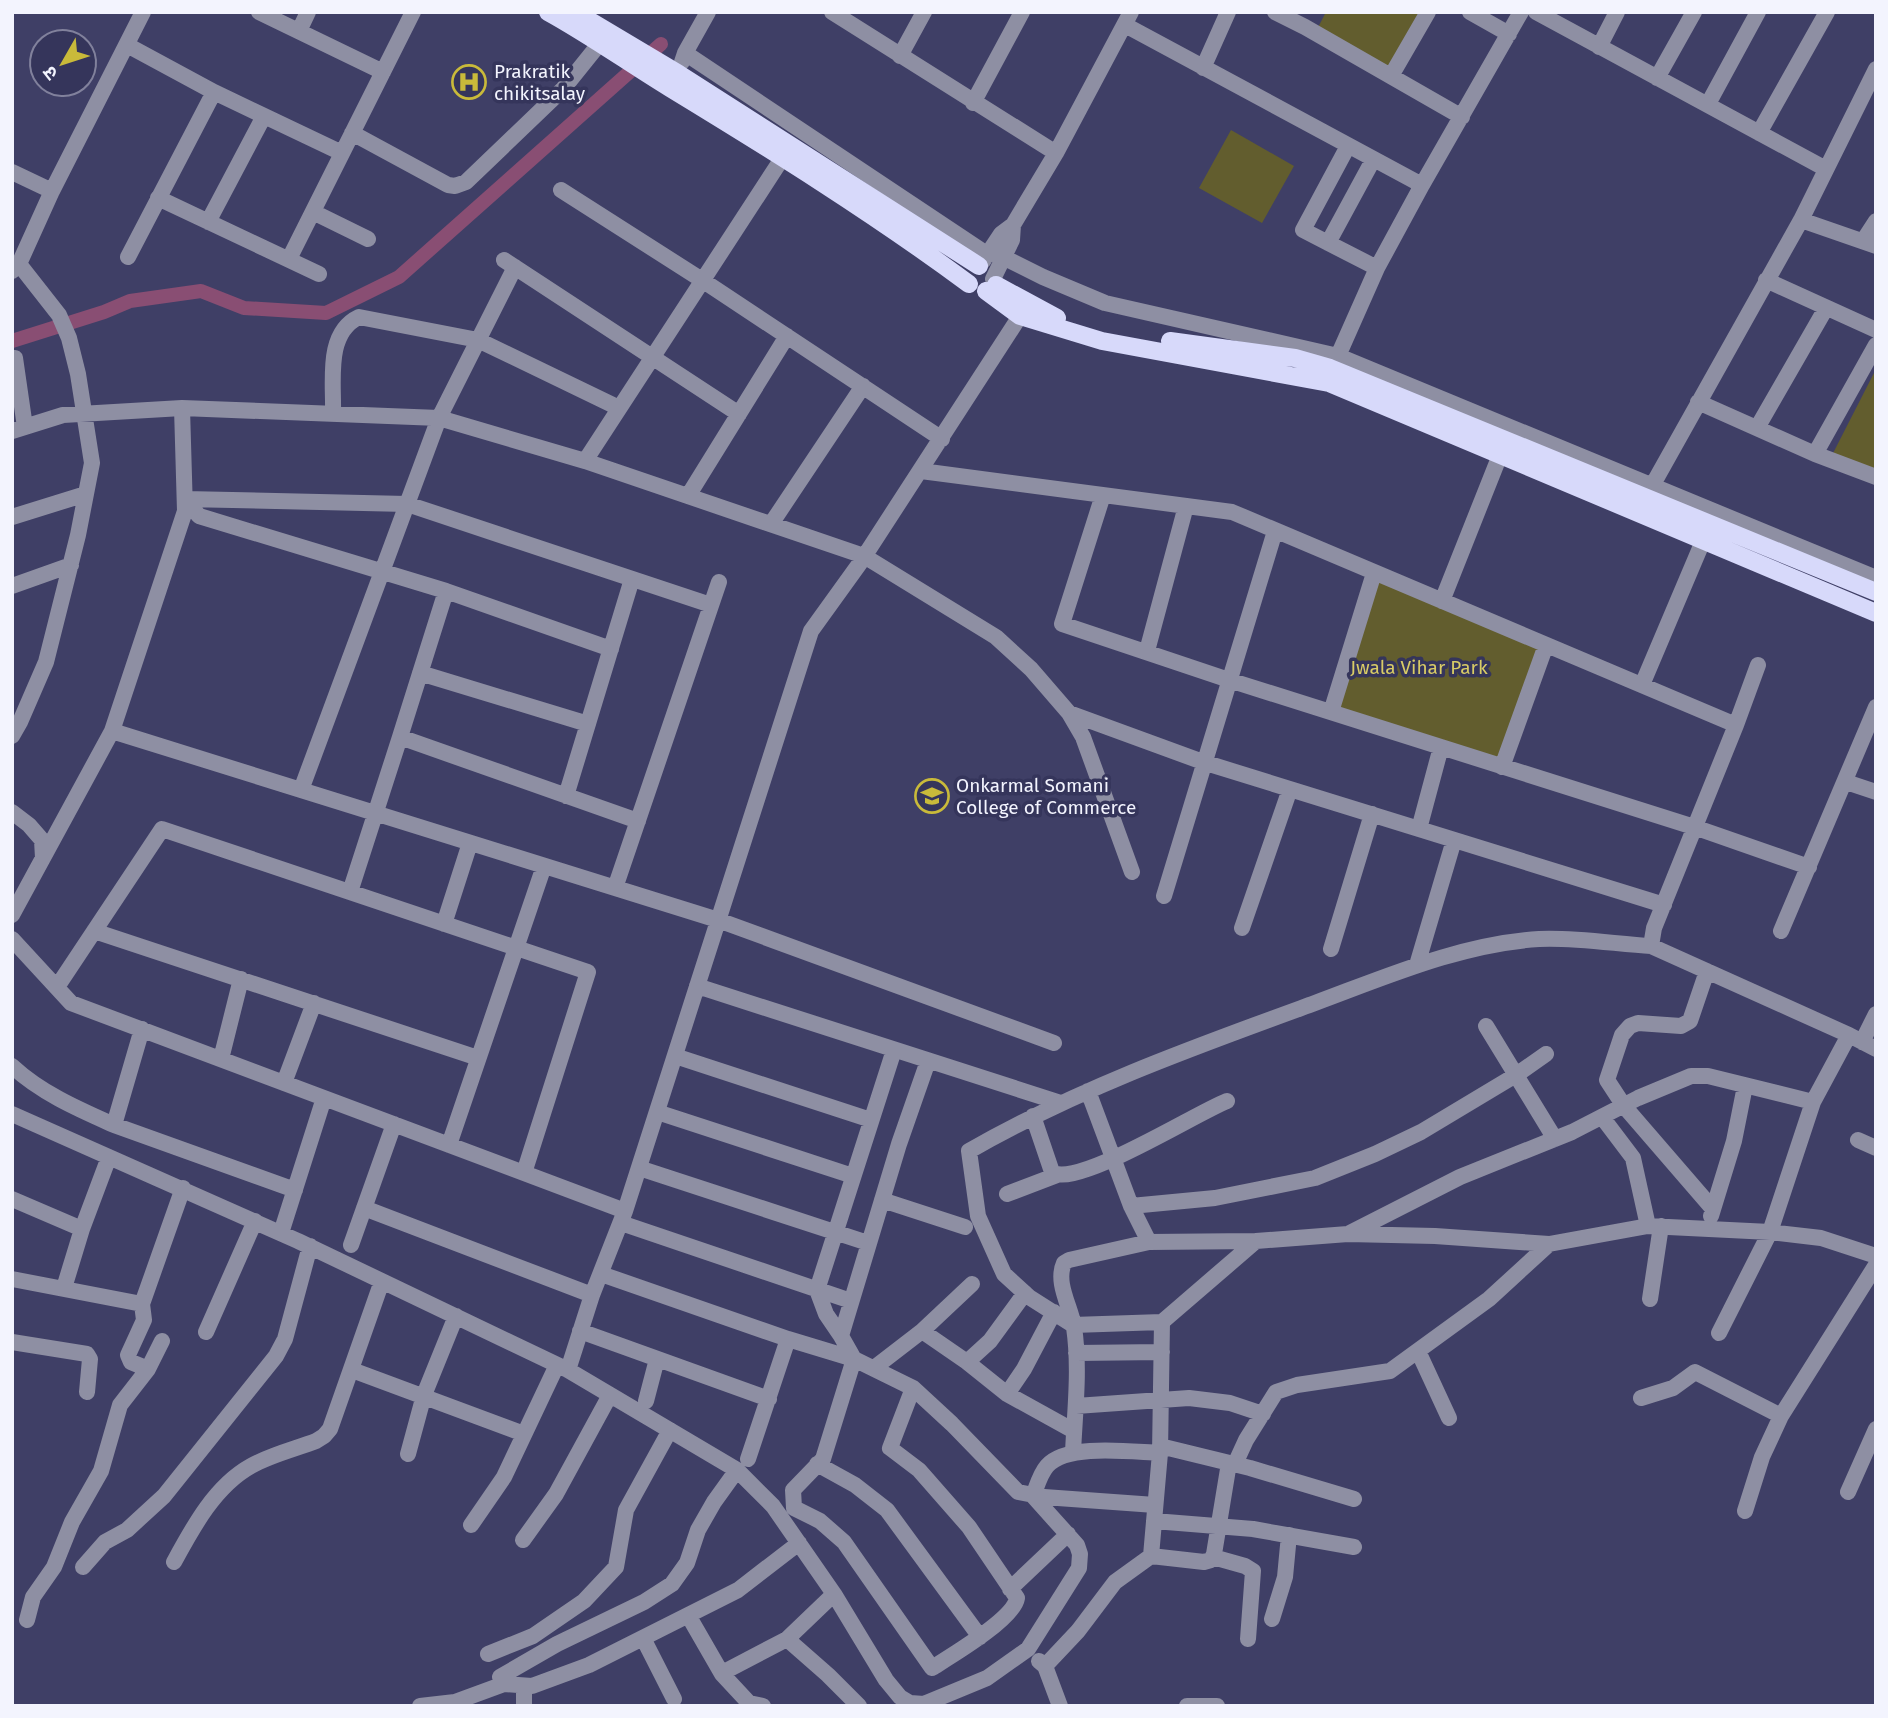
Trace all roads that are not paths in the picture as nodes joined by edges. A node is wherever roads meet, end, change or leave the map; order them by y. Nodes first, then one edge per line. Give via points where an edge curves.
1 (143, 12) edge
2 (259, 12) edge
3 (308, 12) edge
4 (412, 12) edge
5 (548, 12) edge
6 (575, 12) edge
7 (708, 12) edge
8 (832, 12) edge
9 (925, 12) edge
10 (1023, 12) edge
11 (1228, 12) edge
12 (1275, 12) edge
13 (1429, 12) edge
14 (1470, 12) edge
15 (1521, 12) edge
16 (1536, 12) edge
17 (1617, 12) edge
18 (1694, 12) edge
19 (1758, 12) edge
20 (1827, 12) edge
21 (1128, 19) edge
22 (1309, 20) edge
23 (299, 32) junction
24 (1509, 34) junction
25 (606, 41) junction
26 (127, 45) junction
27 (1599, 47) junction
28 (685, 54) junction
29 (900, 56) junction
30 (1203, 68) junction
31 (1876, 69) edge
32 (383, 72) junction
33 (671, 76) junction
34 (1391, 76) junction
35 (1657, 78) junction
36 (214, 92) junction
37 (973, 103) junction
38 (1708, 104) junction
39 (264, 116) junction
40 (1462, 117) junction
41 (352, 133) junction
42 (1759, 133) junction
43 (1348, 146) junction
44 (342, 153) junction
45 (1056, 153) junction
46 (783, 157) junction
47 (1373, 160) junction
48 (1826, 169) junction
49 (12, 172) edge
50 (1422, 185) junction
51 (869, 186) junction
52 (561, 190) dead end
53 (52, 191) junction
54 (158, 198) junction
55 (313, 212) junction
56 (1801, 220) junction
57 (1876, 220) edge
58 (208, 222) junction
59 (1013, 225) junction
60 (368, 239) dead end
61 (1328, 243) junction
62 (1869, 244) edge
63 (128, 257) dead end
64 (1005, 258) junction
65 (289, 259) junction
66 (983, 260) junction
67 (16, 267) edge
68 (1377, 268) junction
69 (319, 274) dead end
70 (702, 280) junction
71 (1766, 280) junction
72 (985, 284) junction
73 (1826, 308) junction
74 (1020, 316) junction
75 (1876, 330) edge
76 (787, 337) junction
77 (478, 340) junction
78 (1876, 345) edge
79 (653, 356) junction
80 (15, 358) dead end
81 (1330, 368) junction
82 (863, 386) junction
83 (1698, 402) junction
84 (182, 408) junction
85 (619, 408) junction
86 (86, 414) junction
87 (333, 414) junction
88 (739, 414) junction
89 (439, 418) junction
90 (1757, 428) junction
91 (19, 429) edge
92 (942, 439) junction
93 (1503, 447) junction
94 (1815, 454) junction
95 (585, 461) junction
96 (921, 471) junction
97 (1876, 477) edge
98 (1651, 492) junction
99 (86, 494) junction
100 (1103, 495) junction
101 (688, 496) junction
102 (185, 499) junction
103 (407, 504) junction
104 (1186, 506) junction
105 (12, 517) edge
106 (771, 524) junction
107 (1275, 531) junction
108 (1703, 541) junction
109 (864, 556) junction
110 (71, 565) junction
111 (382, 572) junction
112 (1374, 573) junction
113 (1876, 578) edge
114 (632, 579) junction
115 (719, 582) dead end
116 (12, 586) edge
117 (446, 591) junction
118 (1876, 592) edge
119 (1442, 601) junction
120 (711, 605) junction
121 (1876, 613) edge
122 (1546, 645) junction
123 (611, 649) junction
124 (1147, 650) junction
125 (1758, 666) dead end
126 (420, 673) junction
127 (1229, 680) junction
128 (1642, 685) junction
129 (1876, 707) edge
130 (1331, 712) junction
131 (1069, 713) junction
132 (588, 724) junction
133 (1736, 725) junction
134 (112, 731) junction
135 (13, 733) edge
136 (400, 737) junction
137 (1441, 747) junction
138 (1203, 762) junction
139 (1502, 767) junction
140 (1846, 782) junction
141 (1290, 789) junction
142 (301, 790) junction
143 (1876, 792) edge
144 (566, 796) junction
145 (12, 812) edge
146 (376, 813) junction
147 (1372, 814) junction
148 (638, 821) junction
149 (1694, 827) junction
150 (1419, 829) junction
151 (1454, 840) junction
152 (470, 843) junction
153 (43, 858) junction
154 (544, 866) junction
155 (1809, 867) junction
156 (1132, 872) dead end
157 (615, 888) junction
158 (350, 892) junction
159 (1164, 896) dead end
160 (1664, 905) junction
161 (12, 915) edge
162 (718, 920) junction
163 (444, 923) junction
164 (1242, 928) dead end
165 (94, 931) junction
166 (1782, 931) dead end
167 (1652, 937) junction
168 (12, 939) edge
169 (516, 948) junction
170 (1331, 949) dead end
171 (1418, 960) junction
172 (1707, 971) junction
173 (241, 979) junction
174 (697, 986) junction
175 (57, 987) junction
176 (314, 1003) junction
177 (1876, 1014) edge
178 (1486, 1026) dead end
179 (142, 1029) junction
180 (1862, 1042) edge
181 (1054, 1043) dead end
182 (894, 1050) junction
183 (1546, 1054) dead end
184 (675, 1056) junction
185 (478, 1058) junction
186 (221, 1059) junction
187 (928, 1061) junction
188 (12, 1066) edge
189 (1516, 1075) junction
190 (284, 1083) junction
191 (1745, 1086) junction
192 (1088, 1091) junction
193 (324, 1098) junction
194 (1046, 1098) junction
195 (1227, 1101) dead end
196 (1813, 1102) junction
197 (1623, 1106) junction
198 (657, 1112) junction
199 (12, 1114) edge
200 (1033, 1116) junction
201 (1602, 1117) junction
202 (871, 1120) junction
203 (394, 1124) junction
204 (114, 1125) junction
205 (1555, 1139) junction
206 (1857, 1140) dead end
207 (449, 1144) junction
208 (1876, 1148) edge
209 (109, 1157) junction
210 (1113, 1158) junction
211 (639, 1168) junction
212 (524, 1173) junction
213 (1057, 1175) junction
214 (853, 1176) junction
215 (183, 1188) junction
216 (295, 1190) junction
217 (1007, 1194) dead end
218 (12, 1199) edge
219 (882, 1200) junction
220 (1131, 1206) junction
221 (364, 1208) junction
222 (1713, 1209) junction
223 (623, 1217) junction
224 (255, 1221) junction
225 (284, 1225) junction
226 (1655, 1226) junction
227 (965, 1227) dead end
228 (82, 1229) junction
229 (1707, 1229) junction
230 (834, 1232) junction
231 (1770, 1232) junction
232 (1348, 1234) junction
233 (1256, 1241) junction
234 (1149, 1242) junction
235 (869, 1244) junction
236 (1549, 1244) junction
237 (351, 1245) dead end
238 (310, 1246) junction
239 (1876, 1256) edge
240 (1876, 1265) edge
241 (601, 1274) junction
242 (12, 1279) edge
243 (382, 1281) junction
244 (972, 1284) dead end
245 (64, 1287) junction
246 (817, 1290) junction
247 (1025, 1293) junction
248 (592, 1295) junction
249 (1650, 1299) dead end
250 (851, 1301) junction
251 (142, 1304) junction
252 (1054, 1312) junction
253 (456, 1316) junction
254 (1162, 1322) junction
255 (1073, 1325) junction
256 (580, 1331) junction
257 (922, 1331) junction
258 (206, 1332) dead end
259 (1719, 1333) dead end
260 (841, 1336) junction
261 (788, 1339) junction
262 (162, 1340) dead end
263 (12, 1342) edge
264 (1419, 1351) junction
265 (1162, 1352) junction
266 (1076, 1353) junction
267 (657, 1359) junction
268 (854, 1359) junction
269 (967, 1362) junction
270 (566, 1366) junction
271 (874, 1368) junction
272 (148, 1369) junction
273 (352, 1370) junction
274 (913, 1388) junction
275 (87, 1392) dead end
276 (1007, 1394) junction
277 (424, 1395) junction
278 (610, 1395) junction
279 (1641, 1398) dead end
280 (769, 1399) junction
281 (1161, 1399) junction
282 (646, 1401) dead end
283 (1076, 1406) junction
284 (1263, 1413) junction
285 (1782, 1416) junction
286 (1449, 1418) dead end
287 (1876, 1429) edge
288 (670, 1430) junction
289 (1074, 1431) junction
290 (524, 1434) junction
291 (1160, 1450) junction
292 (1073, 1452) junction
293 (408, 1454) dead end
294 (1869, 1463) edge
295 (817, 1464) junction
296 (1232, 1464) junction
297 (743, 1465) junction
298 (1847, 1492) dead end
299 (1026, 1494) junction
300 (1354, 1499) dead end
301 (1745, 1511) dead end
302 (1154, 1513) junction
303 (471, 1525) dead end
304 (1219, 1526) junction
305 (1068, 1534) junction
306 (1289, 1535) junction
307 (523, 1540) dead end
308 (799, 1543) junction
309 (1354, 1548) dead end
310 (1151, 1556) junction
311 (1213, 1557) junction
312 (174, 1562) dead end
313 (83, 1567) dead end
314 (1010, 1589) junction
315 (834, 1594) junction
316 (688, 1615) junction
317 (1272, 1619) dead end
318 (27, 1620) dead end
319 (981, 1637) junction
320 (643, 1638) junction
321 (787, 1639) junction
322 (1248, 1639) dead end
323 (1028, 1649) junction
324 (488, 1654) dead end
325 (1045, 1666) junction
326 (722, 1674) junction
327 (504, 1684) junction
328 (524, 1686) junction
329 (674, 1699) dead end
330 (753, 1705) edge
331 (909, 1705) edge
332 (421, 1706) edge
333 (524, 1706) edge
334 (859, 1706) edge
335 (1060, 1706) edge
336 (1187, 1706) edge
337 (1217, 1706) edge

1 - 26 street
2 - 23 street
3 - 23 street
4 - 32 street
5 - 25 main road
6 - 25 main road
7 - 28 street
8 - 29 street
9 - 29 street
10 - 37 street
11 - 30 street
12 - 22 street
13 - 34 street
14 - 24 street
15 - 24 street
16 - 27 street
17 - 27 street
18 - 35 street
19 - 38 street
20 - 42 street
21 - 30 street
21 - 45 street
22 - 34 street
23 - 32 street
24 - 40 street
25 - 33 main road
25 - 41 street via 563,89 460,184 448,185
26 - 36 street
26 - 53 street
27 - 35 street
28 - 33 street
28 - 51 street
29 - 37 street
30 - 43 street
31 - 48 street
32 - 41 street
33 - 46 main road
33 - 51 main road
34 - 40 street
35 - 38 street
36 - 39 street
36 - 54 street
37 - 45 street
38 - 42 street
39 - 44 street
39 - 58 street
40 - 50 street
41 - 44 street
42 - 48 street
43 - 47 street
43 - 61 street via 1303,230
44 - 55 street
45 - 59 street
46 - 70 street
46 - 72 main road
47 - 50 street
47 - 61 street
48 - 56 street
49 - 53 street
50 - 68 street
51 - 66 main road
52 - 70 street
53 - 67 street
54 - 58 street
54 - 63 street
55 - 60 street
55 - 65 street
56 - 62 street
56 - 71 street
57 - 62 street
58 - 65 street
59 - 64 street
59 - 66 street
61 - 68 street
64 - 72 street
64 - 81 street via 1105,303
65 - 69 street
66 - 72 main road via 970,273
67 - 86 street via 59,315 69,338
68 - 81 street
70 - 76 street
70 - 79 street
71 - 73 street
71 - 83 street
72 - 74 main road
72 - 81 main road via 1049,315 1103,332 1295,358
73 - 75 street
73 - 90 street
74 - 81 main road via 1102,341
74 - 92 street
76 - 82 street
76 - 88 street
77 - 79 street via 509,263
77 - 85 street
77 - 87 street via 382,320 359,317 349,322 335,346
77 - 89 street
78 - 94 street
79 - 85 street
79 - 88 street
80 - 91 street
81 - 93 main road
81 - 98 street
82 - 92 street
82 - 106 street
83 - 90 street
83 - 98 street
84 - 86 street
84 - 87 street
84 - 102 street
85 - 95 street
86 - 91 street via 63,415
86 - 99 street via 92,463
87 - 89 street
88 - 101 street
89 - 95 street
89 - 103 street
90 - 94 street
92 - 96 street
93 - 98 main road
93 - 108 main road
93 - 119 street
94 - 97 street
95 - 101 street
96 - 100 street
96 - 109 street
98 - 113 street
98 - 118 main road
99 - 105 street
99 - 110 street
100 - 104 street
100 - 124 street via 1062,624
101 - 106 street
102 - 103 street
102 - 111 street via 199,516
102 - 134 street via 185,511
103 - 111 street
103 - 114 street
104 - 107 street via 1231,512
104 - 124 street
106 - 109 street
107 - 112 street
107 - 127 street
108 - 121 main road
108 - 128 street
109 - 131 street via 996,637
109 - 162 street via 811,631
110 - 116 street
110 - 135 street via 47,662
111 - 117 street
111 - 142 street
112 - 119 street
112 - 130 street
114 - 120 street
114 - 123 street
115 - 120 street
117 - 123 street
117 - 126 street
119 - 122 street
120 - 148 street
122 - 128 street
122 - 139 street
123 - 132 street
124 - 127 street
125 - 133 street
126 - 132 street
126 - 136 street
127 - 130 street
127 - 138 street
128 - 133 street
129 - 140 street
130 - 137 street
131 - 138 street
131 - 156 street via 1083,737
132 - 144 street
133 - 149 street
134 - 142 street
134 - 153 street
136 - 144 street
136 - 146 street
137 - 139 street
137 - 150 street
138 - 141 street
138 - 159 street
139 - 149 street
140 - 143 street
140 - 155 street
141 - 147 street
141 - 164 street
142 - 146 street
144 - 148 street
145 - 153 street via 42,840
146 - 152 street
146 - 158 street
147 - 150 street
147 - 170 street
148 - 157 street
149 - 155 street
149 - 160 street
150 - 151 street
151 - 160 street
151 - 171 street
152 - 154 street
152 - 163 street
153 - 161 street
154 - 157 street
154 - 169 street
155 - 166 street
157 - 162 street
158 - 163 street
158 - 165 street via 162,829
160 - 167 street
162 - 174 street
162 - 181 street
163 - 169 street
165 - 173 street
165 - 175 street
167 - 171 street via 1541,939
167 - 172 street
168 - 175 street
169 - 185 street
169 - 212 street via 588,972
171 - 192 street
172 - 180 street
172 - 197 street via 1687,1024 1637,1023 1626,1029 1606,1080
173 - 176 street
173 - 186 street
174 - 182 street
174 - 184 street
175 - 179 street via 71,1003
176 - 185 street
176 - 190 street
177 - 180 street
178 - 189 street
179 - 186 street
179 - 204 street
180 - 196 street
182 - 187 street
182 - 202 street
183 - 189 street
184 - 198 street
184 - 202 street
185 - 207 street
186 - 190 street
187 - 194 street
187 - 219 street
188 - 204 street via 26,1080 71,1107
189 - 205 street
189 - 220 street via 1421,1132 1315,1178 1215,1198
190 - 193 street
191 - 196 street
191 - 197 street via 1691,1076
191 - 222 street
192 - 194 street
192 - 210 street
193 - 203 street
193 - 216 street
194 - 200 street
195 - 210 street
196 - 231 street
197 - 201 street
197 - 222 street
198 - 211 street
198 - 214 street
199 - 209 street
200 - 213 street via 1049,1167
200 - 247 street via 969,1151 978,1216 1004,1274
201 - 205 street
201 - 226 street via 1633,1158
202 - 214 street
203 - 207 street
203 - 221 street
204 - 216 street
205 - 232 street via 1460,1177
206 - 208 street
207 - 212 street
209 - 215 street
209 - 228 street
210 - 213 street
210 - 220 street
211 - 223 street
211 - 230 street
212 - 223 street
213 - 217 street
214 - 230 street
215 - 224 street
215 - 251 street
216 - 225 street
218 - 228 street
219 - 227 street
219 - 235 street
220 - 234 street
221 - 237 street
221 - 248 street
222 - 229 street
223 - 241 street
223 - 246 street
224 - 225 street
224 - 258 street
225 - 238 street
226 - 229 street
226 - 236 street
226 - 249 street
228 - 245 street
229 - 231 street
230 - 235 street
230 - 246 street
231 - 239 street via 1821,1238
231 - 259 street
232 - 233 street
232 - 236 street
233 - 234 street
233 - 254 street
234 - 255 street via 1064,1263 1061,1279
235 - 250 street
236 - 264 street via 1489,1298
238 - 243 street
238 - 313 street via 285,1339 275,1356 164,1496 127,1530 105,1542
240 - 285 street
241 - 248 street
241 - 261 street
242 - 245 street
243 - 253 street
243 - 273 street
244 - 257 street
245 - 251 street
246 - 250 street
246 - 260 street
247 - 252 street
247 - 269 street via 990,1341
248 - 256 street
250 - 260 street
251 - 272 street via 145,1320 128,1355 131,1362
252 - 255 street
252 - 276 street
253 - 270 street
253 - 277 street
254 - 255 street
254 - 265 street
255 - 266 street
256 - 267 street
256 - 270 street
257 - 269 street
257 - 271 street
260 - 268 street
261 - 268 street
261 - 280 street
262 - 272 street
263 - 275 street via 87,1354
264 - 284 street via 1390,1371 1276,1392
264 - 286 street
265 - 266 street
265 - 281 street
266 - 283 street
267 - 280 street
267 - 282 street
268 - 271 street
268 - 295 street via 823,1459
269 - 276 street
270 - 278 street
270 - 290 street
271 - 274 street
272 - 318 street via 120,1405 101,1471 72,1522 54,1567 33,1597
273 - 277 street
273 - 312 street via 324,1436 251,1465 233,1479 195,1524
274 - 299 street
274 - 314 street via 890,1448 919,1469 969,1527
276 - 289 street
277 - 290 street
277 - 293 street
278 - 288 street
278 - 307 street via 556,1493
279 - 285 street via 1673,1388 1695,1372
280 - 297 street
281 - 283 street
281 - 284 street via 1208,1399
281 - 291 street
283 - 289 street
284 - 296 street
285 - 301 street via 1762,1457
287 - 294 street
288 - 297 street
288 - 324 street via 626,1510 616,1567 584,1601 533,1636
289 - 292 street
290 - 303 street via 504,1477
291 - 292 street
291 - 296 street
291 - 302 street
292 - 299 street via 1047,1465
294 - 298 street
295 - 319 street via 887,1510
295 - 319 street via 793,1490 794,1508 820,1521 844,1542 932,1668
296 - 300 street
296 - 304 street
297 - 308 street
297 - 327 street via 714,1502 673,1584 500,1677
299 - 302 street
299 - 305 street
302 - 304 street
302 - 310 street
304 - 306 street
304 - 311 street
305 - 314 street
305 - 323 street via 1080,1554 1079,1568
306 - 309 street
306 - 317 street via 1285,1577
308 - 315 street
308 - 316 street via 738,1590
310 - 311 street via 1204,1562
310 - 325 street via 1115,1583
311 - 322 street via 1253,1571
314 - 319 street via 1017,1598 1014,1607
315 - 321 street
315 - 331 street via 886,1681
316 - 320 street
316 - 326 street
320 - 328 street via 589,1665
320 - 329 street
321 - 326 street
321 - 334 street
323 - 325 street
323 - 331 street via 987,1678 924,1704
325 - 335 street
326 - 330 street
327 - 328 street
327 - 332 street via 455,1702
328 - 333 street
336 - 337 street

